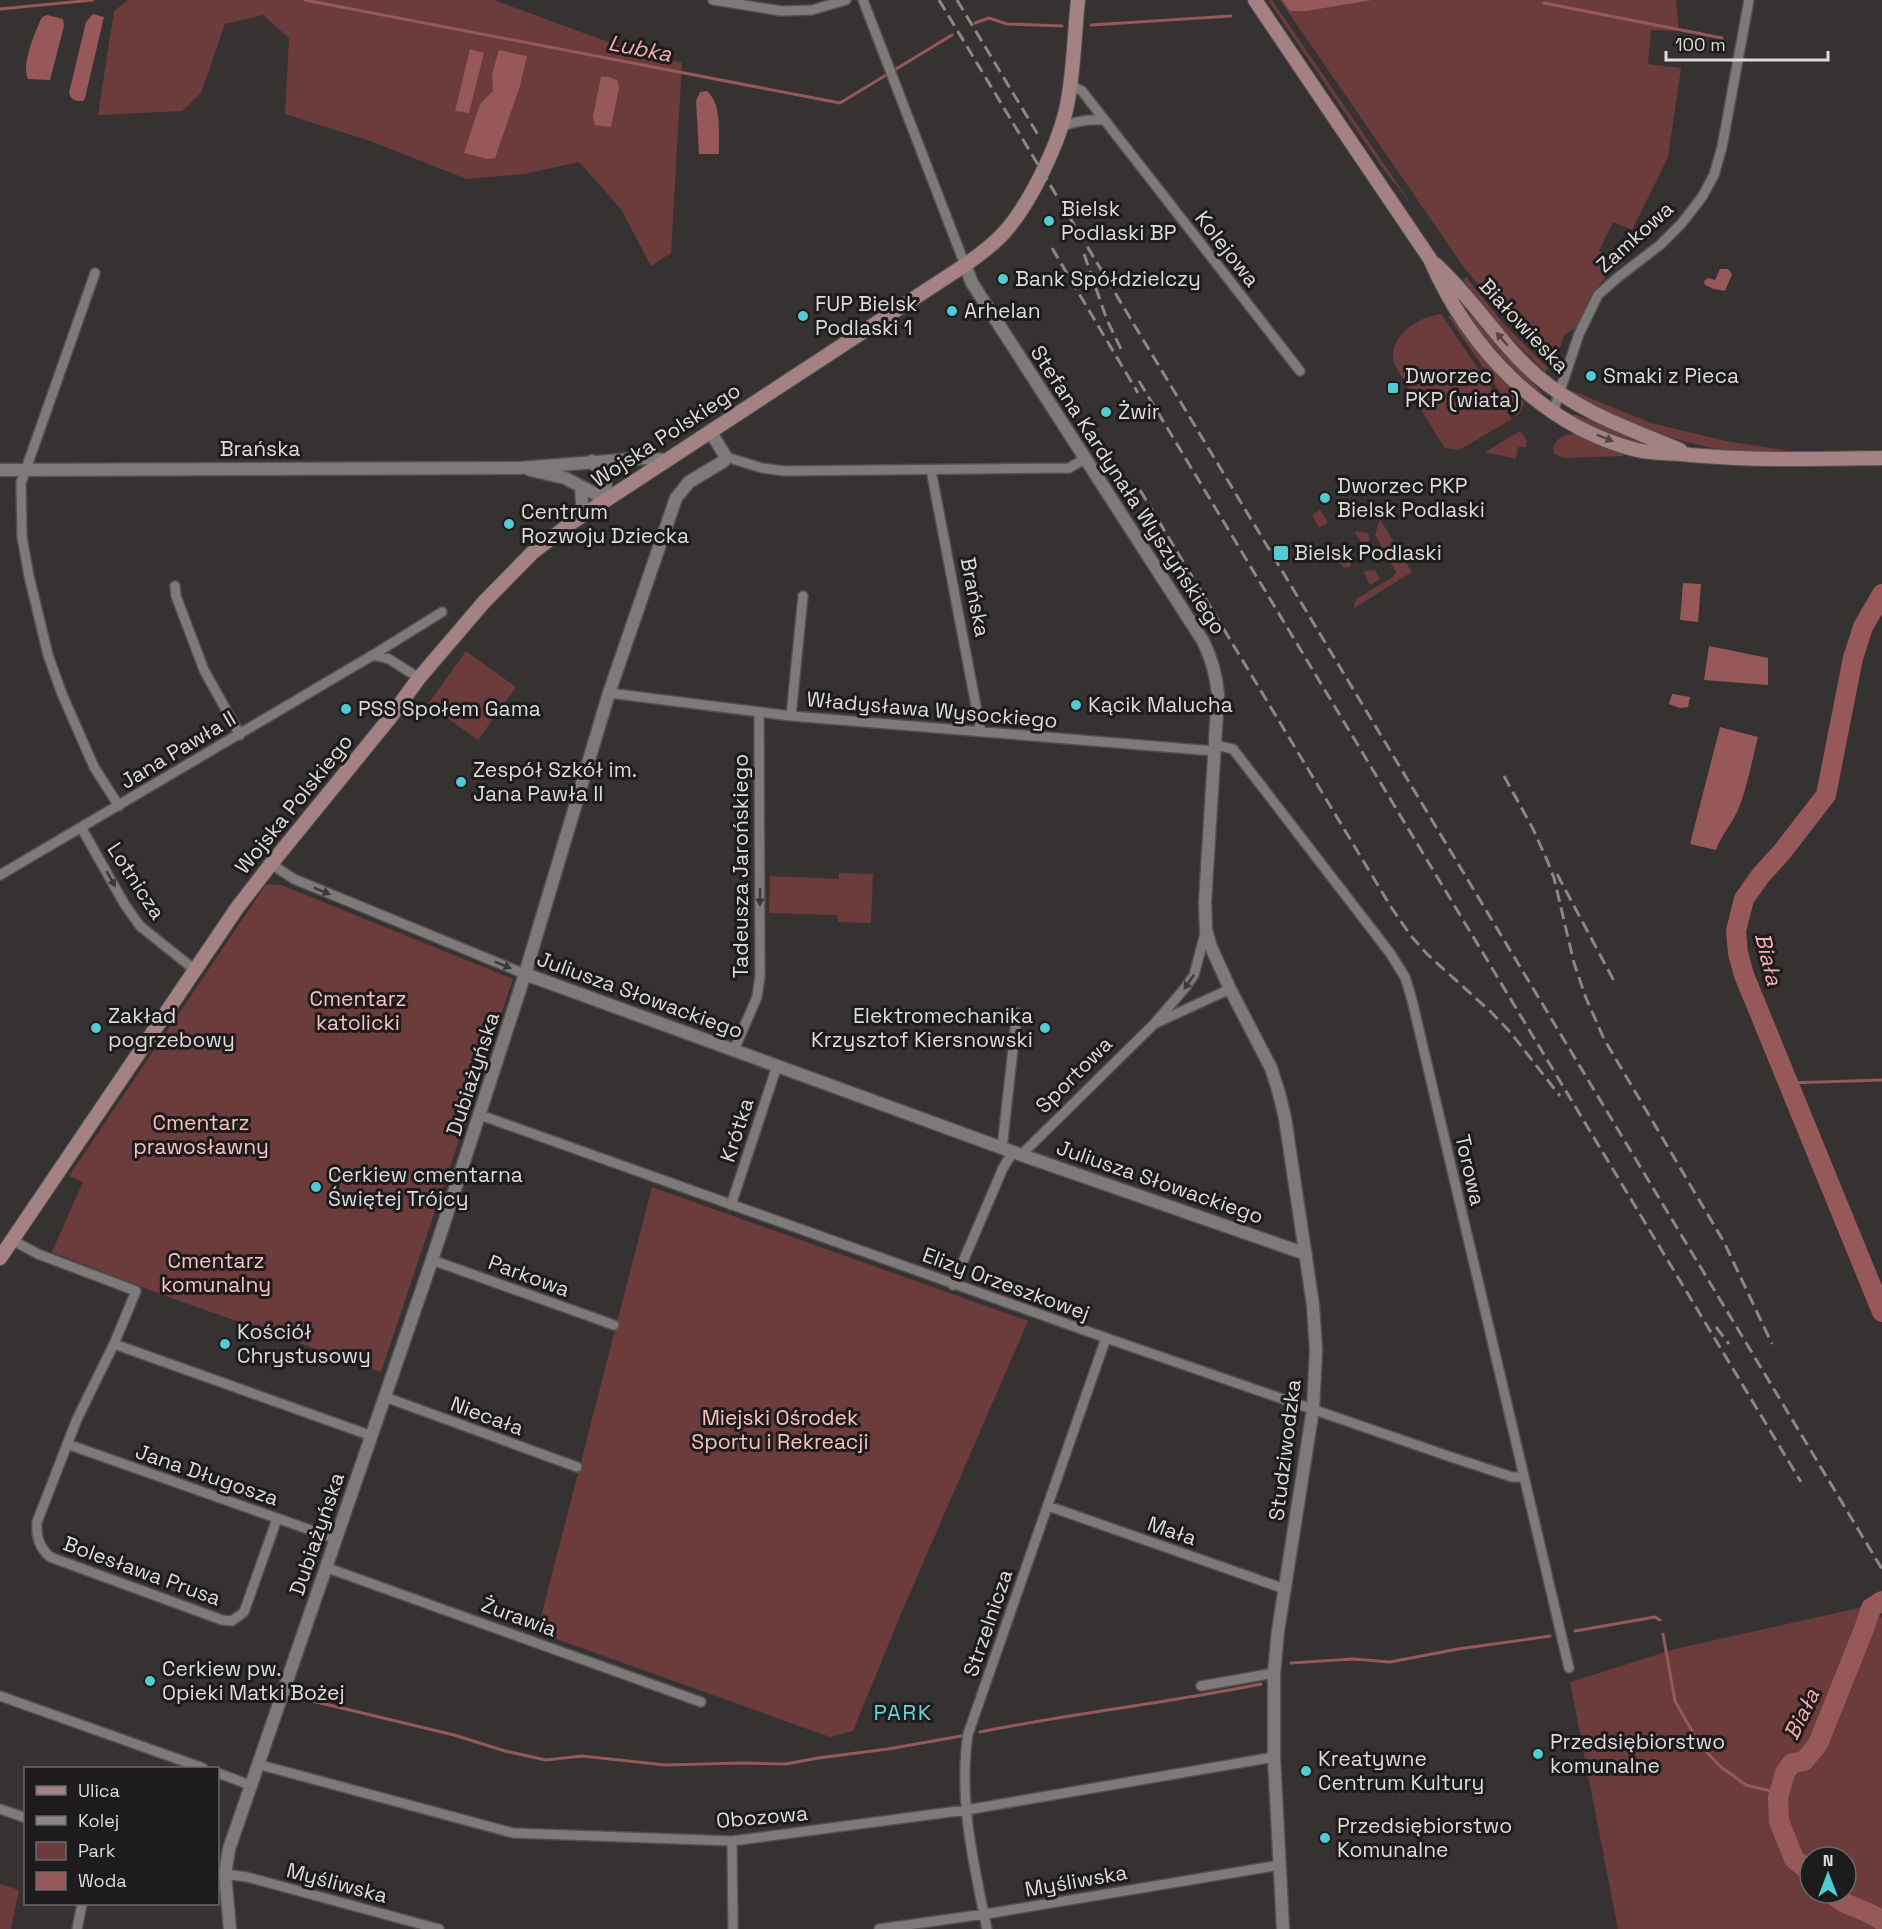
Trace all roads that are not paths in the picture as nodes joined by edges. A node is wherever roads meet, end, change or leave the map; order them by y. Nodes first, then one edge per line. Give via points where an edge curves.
1 (713, 0) edge
2 (846, 0) edge
3 (863, 0) edge
4 (1078, 0) edge
5 (1255, 0) edge
6 (1749, 0) edge
7 (1070, 85) junction
8 (1104, 120) junction
9 (1061, 127) junction
10 (1430, 259) junction
11 (965, 265) junction
12 (95, 273) dead end
13 (1300, 371) dead end
14 (1559, 393) junction
15 (1552, 412) junction
16 (710, 431) junction
17 (1693, 455) junction
18 (726, 457) junction
19 (1882, 458) edge
20 (1085, 459) junction
21 (665, 460) junction
22 (592, 461) junction
23 (520, 468) junction
24 (0, 470) edge
25 (26, 470) junction
26 (931, 470) junction
27 (581, 488) junction
28 (605, 499) junction
29 (584, 514) junction
30 (175, 586) dead end
31 (803, 596) dead end
32 (442, 612) dead end
33 (374, 655) junction
34 (419, 678) junction
35 (609, 693) junction
36 (759, 712) junction
37 (791, 716) junction
38 (981, 732) junction
39 (240, 735) junction
40 (1214, 748) junction
41 (119, 806) junction
42 (82, 829) junction
43 (271, 864) junction
44 (0, 875) edge
45 (1206, 930) junction
46 (195, 970) junction
47 (525, 974) junction
48 (1230, 990) junction
49 (1017, 1013) dead end
50 (1154, 1024) junction
51 (734, 1050) junction
52 (777, 1066) junction
53 (480, 1115) junction
54 (1012, 1152) junction
55 (731, 1204) junction
56 (12, 1240) junction
57 (1306, 1254) junction
58 (0, 1258) edge
59 (432, 1260) junction
60 (953, 1285) junction
61 (614, 1325) dead end
62 (1106, 1338) junction
63 (114, 1344) junction
64 (385, 1397) junction
65 (1312, 1409) junction
66 (372, 1436) junction
67 (67, 1444) junction
68 (577, 1467) dead end
69 (1523, 1477) junction
70 (1048, 1506) junction
71 (277, 1519) junction
72 (336, 1539) junction
73 (325, 1567) junction
74 (1285, 1589) junction
75 (1569, 1668) dead end
76 (1274, 1673) junction
77 (1201, 1686) dead end
78 (0, 1696) edge
79 (701, 1702) dead end
80 (1275, 1757) junction
81 (257, 1764) junction
82 (201, 1767) edge
83 (219, 1773) edge
84 (250, 1785) junction
85 (0, 1809) edge
86 (966, 1810) junction
87 (24, 1817) edge
88 (732, 1841) junction
89 (223, 1865) edge
90 (1280, 1865) junction
91 (82, 1905) edge
92 (984, 1914) junction
93 (77, 1929) edge
94 (230, 1929) edge
95 (438, 1929) edge
96 (733, 1929) edge
97 (879, 1929) edge
98 (987, 1929) edge
99 (1283, 1929) edge

1 - 2 street via 781,11 812,10
3 - 11 street, Stefana Kardynała Wyszyńskiego
4 - 7 main road, Wojska Polskiego
5 - 10 main road, Białowieska
6 - 14 street, Zamkowa via 1714,175 1682,223 1598,295 1579,334
7 - 8 street, Kolejowa via 1082,91
7 - 9 main road, Wojska Polskiego
8 - 9 street via 1073,122
8 - 13 street, Kolejowa
9 - 11 main road, Wojska Polskiego via 1017,216 994,243
14 -> 10 main road, Białowieska via 1536,375
10 - 15 main road, Białowieska via 1443,288 1484,346 1509,376
11 - 16 main road, Wojska Polskiego
11 - 20 street, Stefana Kardynała Wyszyńskiego via 972,283
12 - 25 street
14 - 15 street, Zamkowa
14 - 17 main road, Białowieska via 1611,422
15 -> 17 main road, Białowieska via 1603,438 1638,450
16 - 18 street
16 - 21 main road, Wojska Polskiego
17 - 19 main road, Białowieska via 1729,459
18 - 26 street via 784,471
18 - 35 street, Dubiażyńska via 689,482 676,498
20 - 26 street via 1069,468
20 - 40 street, Stefana Kardynała Wyszyńskiego via 1212,659 1218,694
21 - 22 street, Brańska
21 - 28 main road, Wojska Polskiego
22 - 23 street, Brańska
22 - 28 street via 606,478
23 - 25 street, Brańska
23 - 27 street, Brańska via 565,478
24 - 25 street, Brańska
25 - 41 street via 21,483 22,537 48,655 94,766
26 - 38 street, Brańska
27 - 28 street, Brańska
27 - 29 street
28 - 29 main road, Wojska Polskiego
29 - 34 main road, Wojska Polskiego via 507,576
30 - 39 street via 204,670
31 - 37 street, Władysława Wysockiego
32 - 33 street, Jana Pawła II
33 - 34 street via 389,659
33 - 39 street, Jana Pawła II
34 - 43 main road, Wojska Polskiego
35 - 36 street, Władysława Wysockiego
35 - 47 street, Dubiażyńska
36 - 37 street, Władysława Wysockiego
36 -> 51 street, Tadeusza Jarońskiego via 760,976 757,996
37 - 38 street, Władysława Wysockiego
38 - 40 street, Władysława Wysockiego
39 - 41 street, Jana Pawła II
40 - 45 street, Sportowa
40 - 69 street, Torowa via 1233,749 1405,977
41 - 42 street, Jana Pawła II
42 - 44 street, Jana Pawła II
42 -> 46 street, Lotnicza via 140,926
43 - 46 main road, Wojska Polskiego
43 -> 47 street, Juliusza Słowackiego via 294,879
45 - 48 street, Sportowa
45 -> 50 street, Sportowa via 1194,975
46 - 56 main road, Wojska Polskiego
47 - 51 street, Juliusza Słowackiego
47 - 53 street, Dubiażyńska
48 - 50 street, Sportowa
48 - 57 street, Studziwodzka via 1271,1068 1279,1093
49 - 54 street
50 - 54 street, Sportowa
51 - 52 street, Juliusza Słowackiego
52 - 54 street, Juliusza Słowackiego
52 - 55 street, Krótka
53 - 55 street, Elizy Orzeszkowej
53 - 59 street, Dubiażyńska
54 - 57 street, Juliusza Słowackiego
54 - 60 street, Sportowa
55 - 60 street, Elizy Orzeszkowej
56 - 58 main road, Wojska Polskiego
56 - 63 street, Bolesława Prusa via 38,1254 136,1291
57 - 65 street, Studziwodzka via 1316,1350
59 - 61 street, Parkowa
59 - 64 street, Dubiażyńska
60 - 62 street, Elizy Orzeszkowej
62 - 65 street, Elizy Orzeszkowej
62 - 70 street, Strzelnicza
63 - 66 street
63 - 67 street, Bolesława Prusa
64 - 66 street, Dubiażyńska
64 - 68 street, Niecała
65 - 69 street, Elizy Orzeszkowej via 1512,1477
65 - 74 street, Studziwodzka
66 - 72 street, Dubiażyńska
67 - 71 street, Jana Długosza
67 - 71 street, Bolesława Prusa via 37,1522 37,1538 44,1551 50,1557 222,1620 232,1621 244,1612
69 - 75 street, Torowa
70 - 74 street, Mała
70 - 86 street, Strzelnicza via 968,1734 964,1755
71 - 72 street, Jana Długosza
72 - 73 street, Dubiażyńska
73 - 79 street, Żurawia
73 - 81 street, Dubiażyńska
74 - 76 street, Studziwodzka
76 - 77 street
76 - 80 street, Studziwodzka
78 - 82 street
80 - 86 street, Obozowa
80 - 90 street, Studziwodzka
81 - 84 street, Dubiażyńska
81 - 88 street, Obozowa via 513,1833
83 - 84 street
84 - 89 street, Dubiażyńska
85 - 87 street
86 - 88 street, Obozowa
86 - 92 street, Strzelnicza
88 - 96 street
89 - 94 street, Dubiażyńska
89 - 95 street, Myśliwska via 247,1876
90 - 92 street, Myśliwska
90 - 99 street, Studziwodzka
91 - 93 street
92 - 97 street, Myśliwska
92 - 98 street, Strzelnicza

